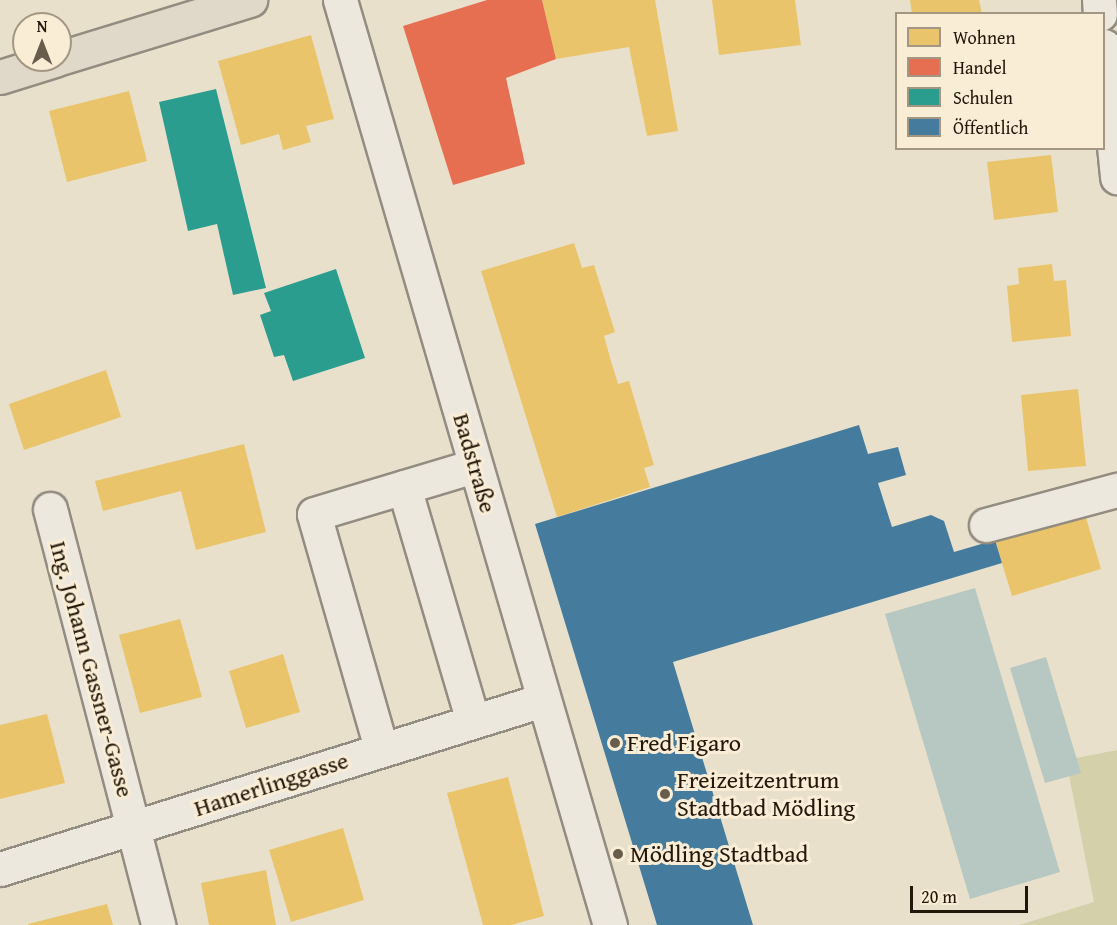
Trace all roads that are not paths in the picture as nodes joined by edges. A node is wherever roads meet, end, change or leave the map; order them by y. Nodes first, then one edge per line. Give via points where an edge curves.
1 (250, 0) edge
2 (340, 0) edge
3 (72, 54) edge
4 (1105, 56) edge
5 (16, 72) edge
6 (0, 77) edge
7 (1117, 177) edge
8 (474, 466) junction
9 (404, 487) junction
10 (1117, 490) edge
11 (50, 509) dead end
12 (986, 525) dead end
13 (543, 700) junction
14 (473, 721) junction
15 (381, 748) junction
16 (134, 829) junction
17 (0, 869) edge
18 (158, 925) edge
19 (610, 925) edge

1 - 3 main road
2 - 8 street, Badstraße
4 - 7 street
5 - 6 main road
8 - 9 street
8 - 13 street, Badstraße
9 - 14 street
9 - 15 street via 314,514
10 - 12 street
11 - 16 street, Ing. Johann Gassner-Gasse
13 - 14 street, Hamerlinggasse
13 - 19 street, Badstraße
14 - 15 street, Hamerlinggasse
15 - 16 street, Hamerlinggasse
16 - 17 street, Hamerlinggasse
16 - 18 street, Ing. Johann Gassner-Gasse

